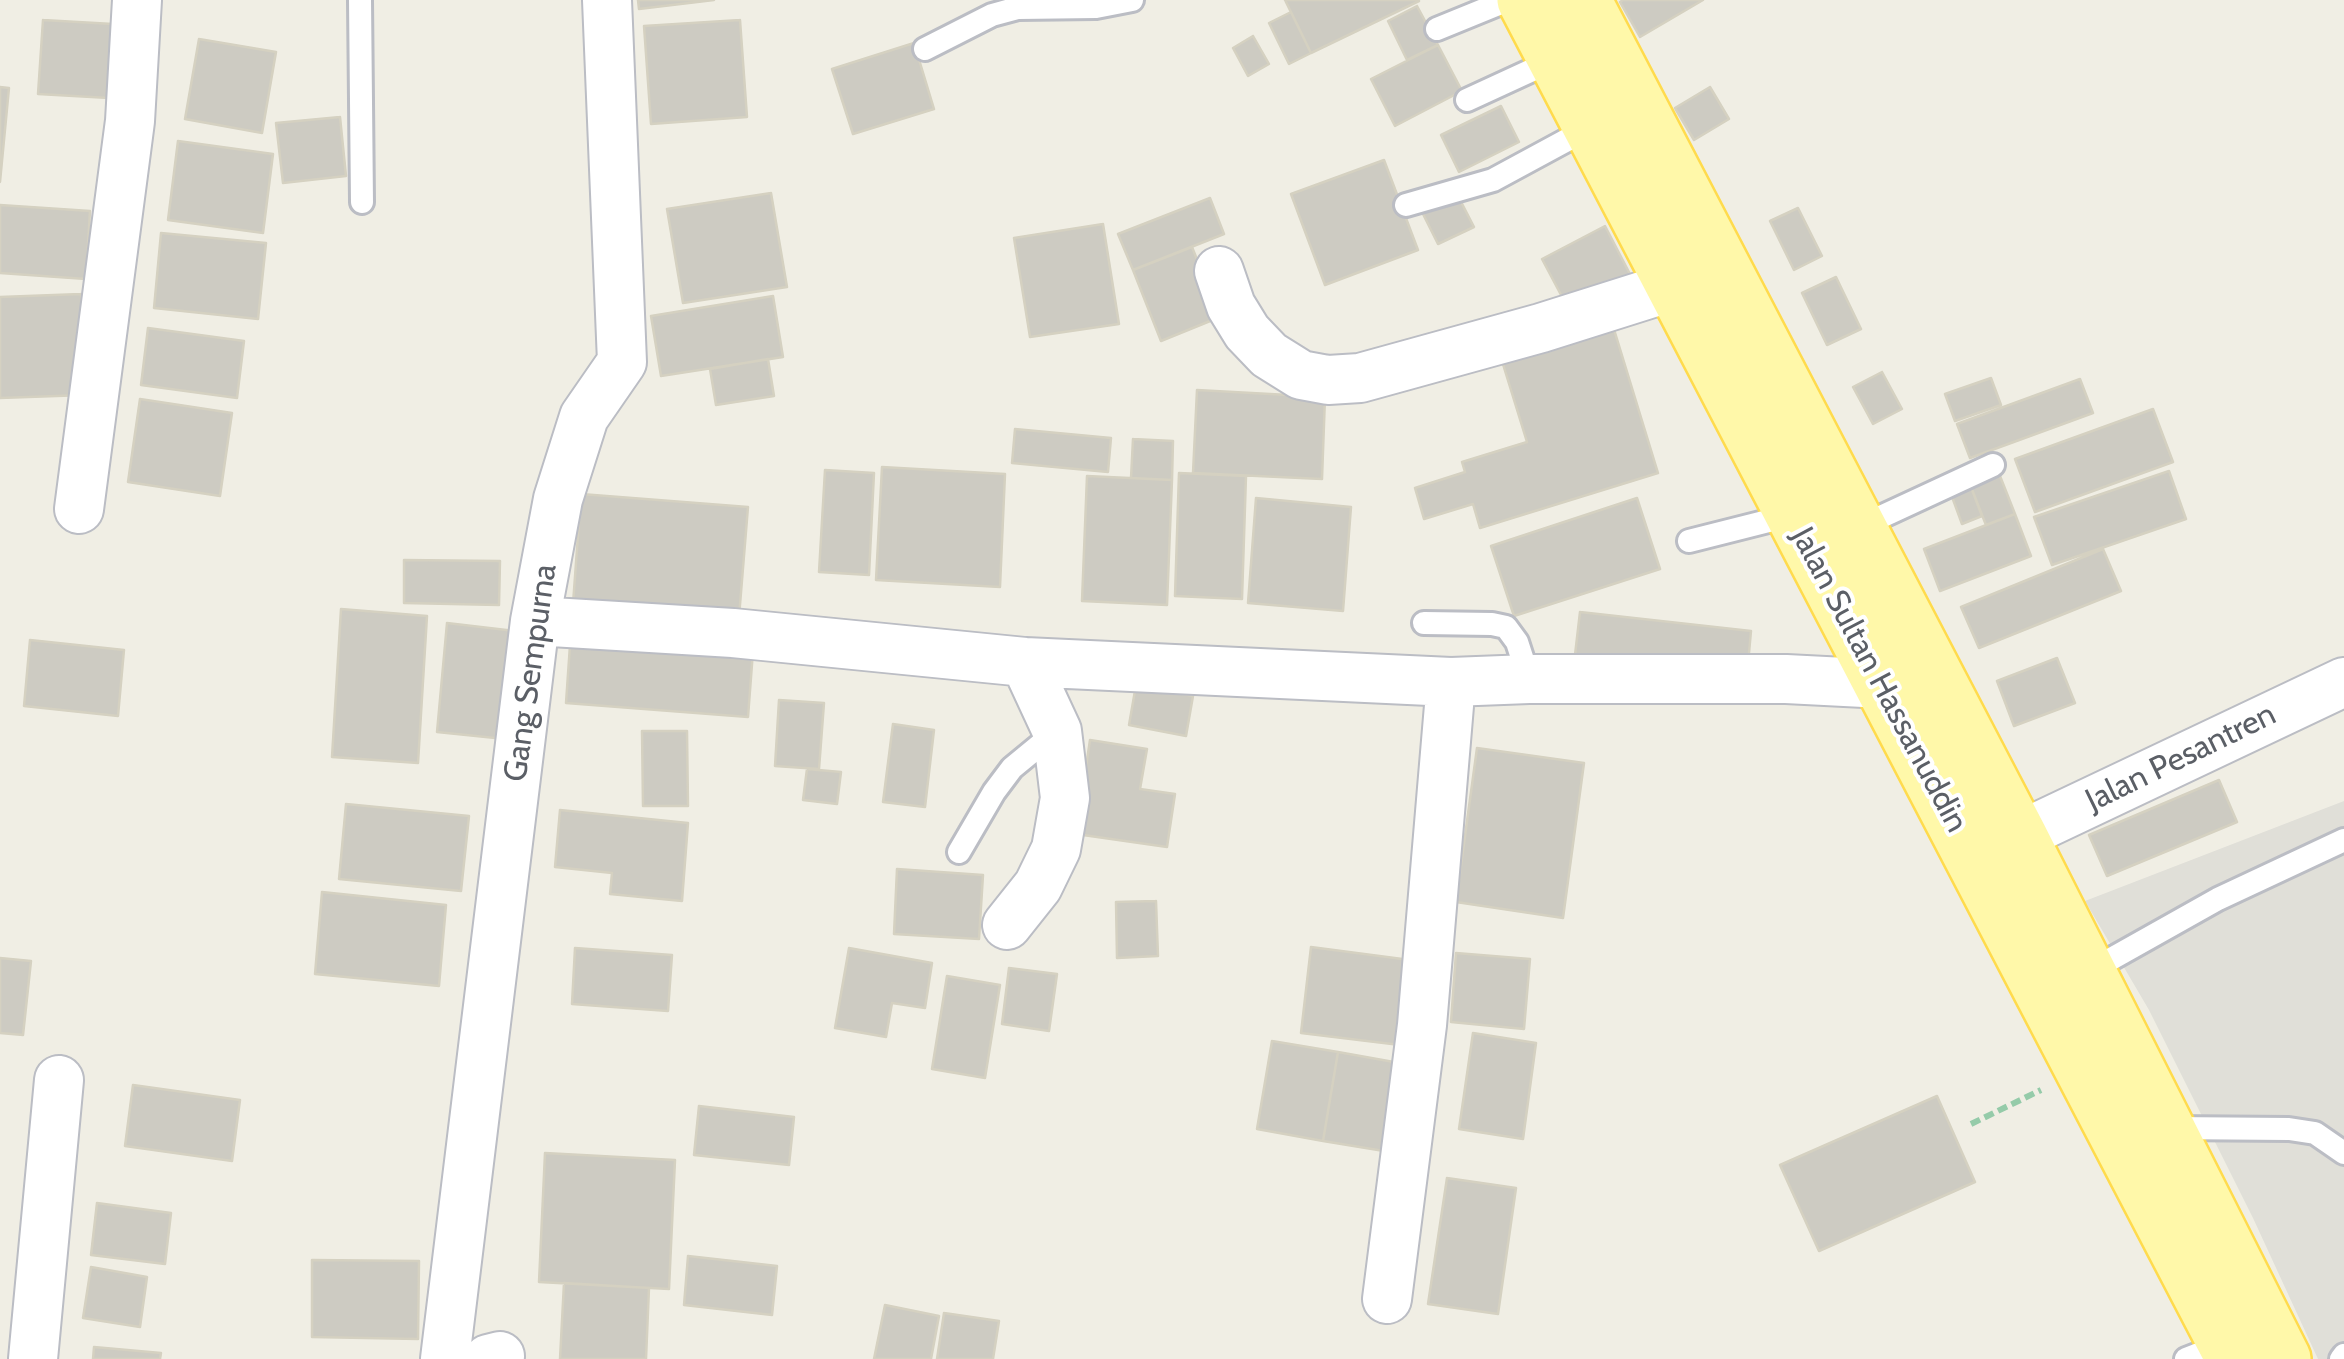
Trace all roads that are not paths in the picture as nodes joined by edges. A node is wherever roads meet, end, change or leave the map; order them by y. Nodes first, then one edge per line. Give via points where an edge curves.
1 (137, 0) edge
2 (360, 0) edge
3 (607, 0) edge
4 (1132, 0) edge
5 (1508, 0) edge
6 (1525, 0) edge
7 (1583, 0) edge
8 (1438, 29) dead end
9 (926, 50) dead end
10 (1556, 59) junction
11 (1467, 100) dead end
12 (1591, 127) junction
13 (362, 202) dead end
14 (1406, 206) dead end
15 (1219, 271) dead end
16 (1674, 286) junction
17 (1993, 466) dead end
18 (79, 509) dead end
19 (1792, 515) junction
20 (1857, 528) junction
21 (1689, 541) dead end
22 (535, 621) junction
23 (1424, 623) dead end
24 (1025, 662) junction
25 (1528, 679) junction
26 (1452, 682) junction
27 (2344, 682) edge
28 (1884, 684) junction
29 (1057, 731) junction
30 (2018, 836) junction
31 (2344, 840) edge
32 (959, 852) dead end
33 (1007, 925) dead end
34 (2088, 972) junction
35 (59, 1080) dead end
36 (2168, 1128) junction
37 (2344, 1152) edge
38 (1387, 1299) dead end
39 (2216, 1354) edge
40 (33, 1359) edge
41 (445, 1359) edge
42 (2283, 1359) edge

1 - 18 street via 130,121
2 - 13 lane
3 - 22 street, Gang Sempurna via 622,362 584,417 558,500
4 - 9 lane via 1018,8
5 - 8 lane
6 - 10 main road, Jalan Sultan Hassanuddin
7 - 20 main road, Jalan Sultan Hassanuddin
10 - 11 lane
10 - 12 main road, Jalan Sultan Hassanuddin
12 - 14 lane via 1493,180
12 - 16 main road, Jalan Sultan Hassanuddin
15 - 16 street via 1231,306 1270,355 1301,375 1328,380 1360,378
16 - 19 main road, Jalan Sultan Hassanuddin
17 - 20 lane
19 - 21 lane
19 - 28 main road, Jalan Sultan Hassanuddin
20 - 30 main road, Jalan Sultan Hassanuddin
22 - 24 street
22 - 41 street, Gang Sempurna
23 - 25 lane via 1506,628
24 - 26 street
24 - 29 street
25 - 26 street
25 - 28 street
26 - 38 street via 1422,1025
27 - 30 street, Jalan Pesantren
28 - 39 main road, Jalan Sultan Hassanuddin via 2083,1070
29 - 32 lane via 1012,768
29 - 33 street via 1065,798 1056,849
30 - 34 main road, Jalan Sultan Hassanuddin
31 - 34 lane via 2218,899
34 - 36 main road, Jalan Sultan Hassanuddin
35 - 40 street
36 - 37 lane via 2288,1129 2315,1134
36 - 42 main road, Jalan Sultan Hassanuddin

